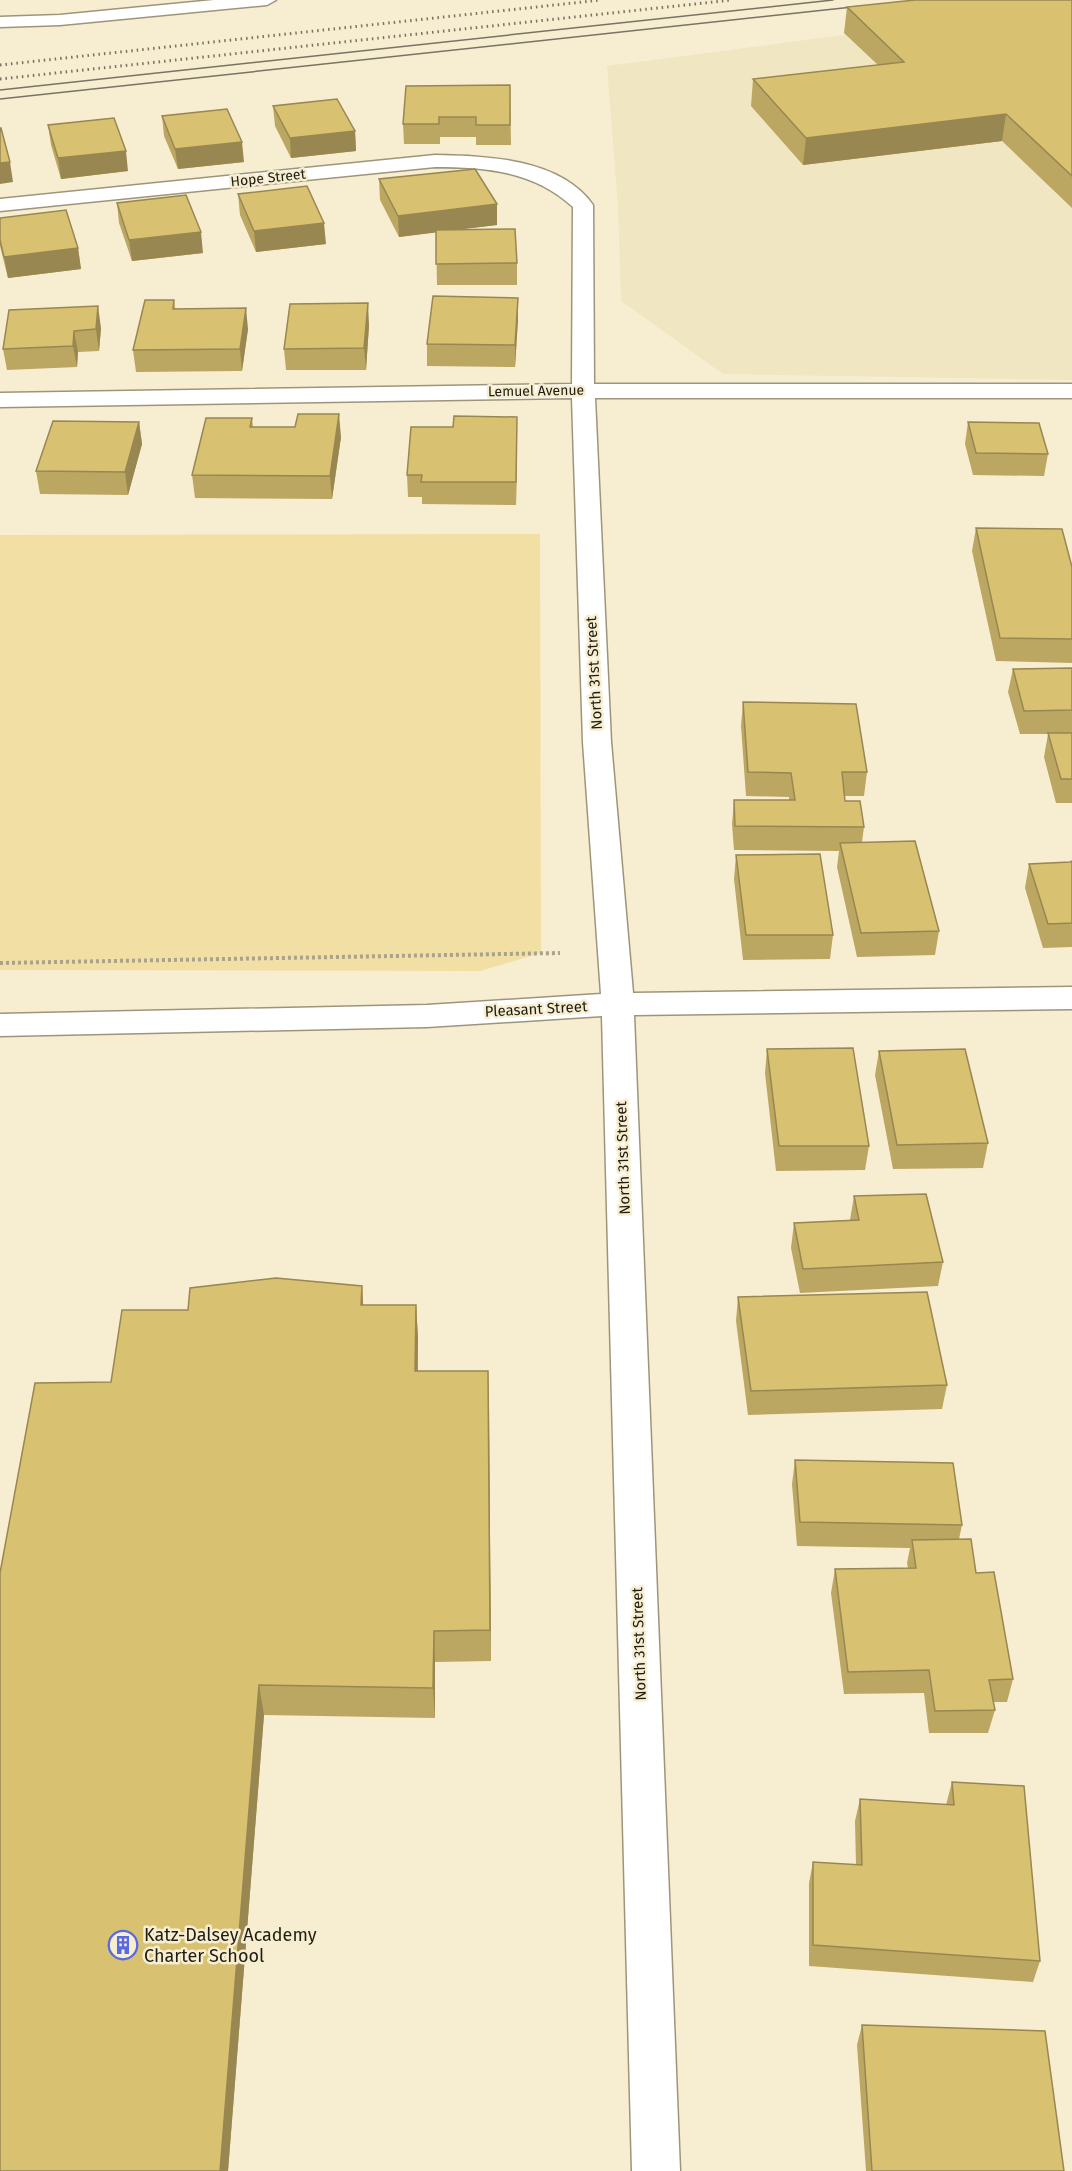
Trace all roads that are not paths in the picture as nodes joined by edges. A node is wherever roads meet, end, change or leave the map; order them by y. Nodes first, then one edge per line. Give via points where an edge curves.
1 (267, 0) edge
2 (134, 7) edge
3 (0, 22) edge
4 (535, 173) joint
5 (0, 205) edge
6 (583, 391) junction
7 (1072, 391) edge
8 (0, 400) edge
9 (1072, 998) edge
10 (618, 1004) junction
11 (0, 1025) edge
12 (656, 2171) edge

1 - 2 street
2 - 3 street
4 - 5 street, Hope Street via 487,161 435,161
4 - 6 street, North 31st Street via 570,191 583,205
6 - 7 street, Lemuel Avenue
6 - 8 street, Lemuel Avenue
6 - 10 street, North 31st Street via 597,742
9 - 10 street, Pleasant Street
10 - 11 street, Pleasant Street via 427,1016
10 - 12 street, North 31st Street

